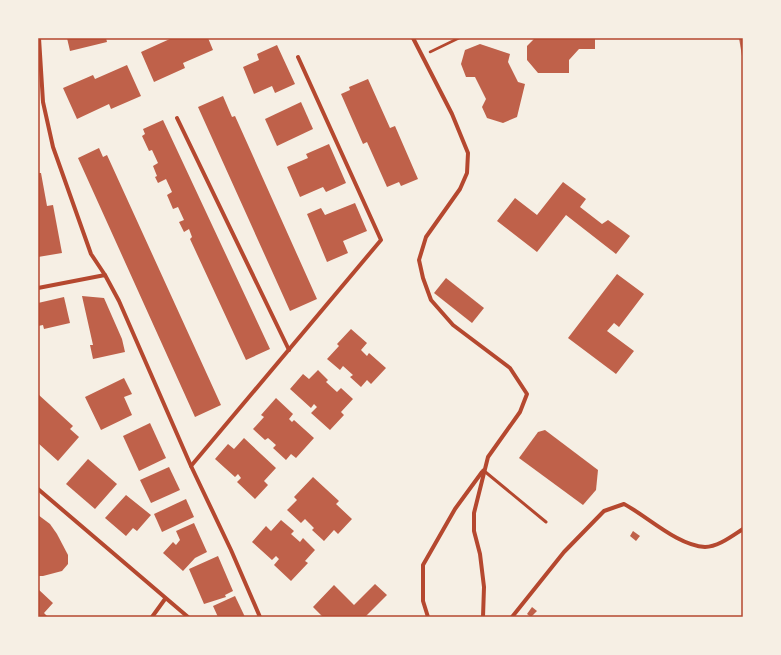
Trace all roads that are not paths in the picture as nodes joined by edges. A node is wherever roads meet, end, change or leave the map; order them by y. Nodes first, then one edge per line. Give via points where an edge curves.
1 (39, 38) edge
2 (413, 38) edge
3 (298, 57) dead end
4 (177, 118) dead end
5 (105, 274) junction
6 (38, 288) edge
7 (289, 350) junction
8 (190, 466) junction
9 (483, 470) junction
10 (38, 488) edge
11 (546, 522) dead end
12 (743, 529) edge
13 (165, 599) junction
14 (152, 617) edge
15 (188, 617) edge
16 (260, 617) edge
17 (428, 617) edge
18 (483, 617) edge
19 (512, 617) edge

1 - 5 street via 43,102 55,154 91,254
2 - 9 street via 452,114 468,153 466,172 460,189 426,237 419,260 423,278 431,300 453,325 510,368 527,394 520,412 488,457
3 - 7 street via 381,240
4 - 7 street
5 - 6 street
5 - 8 street
7 - 8 street
8 - 16 street
9 - 11 lane
9 - 17 street via 455,509 423,565 423,601
9 - 18 street via 474,513 474,531 484,587
10 - 13 street
12 - 19 street via 725,541 705,547 672,535 624,504 604,511 564,552
13 - 14 street
13 - 15 street

